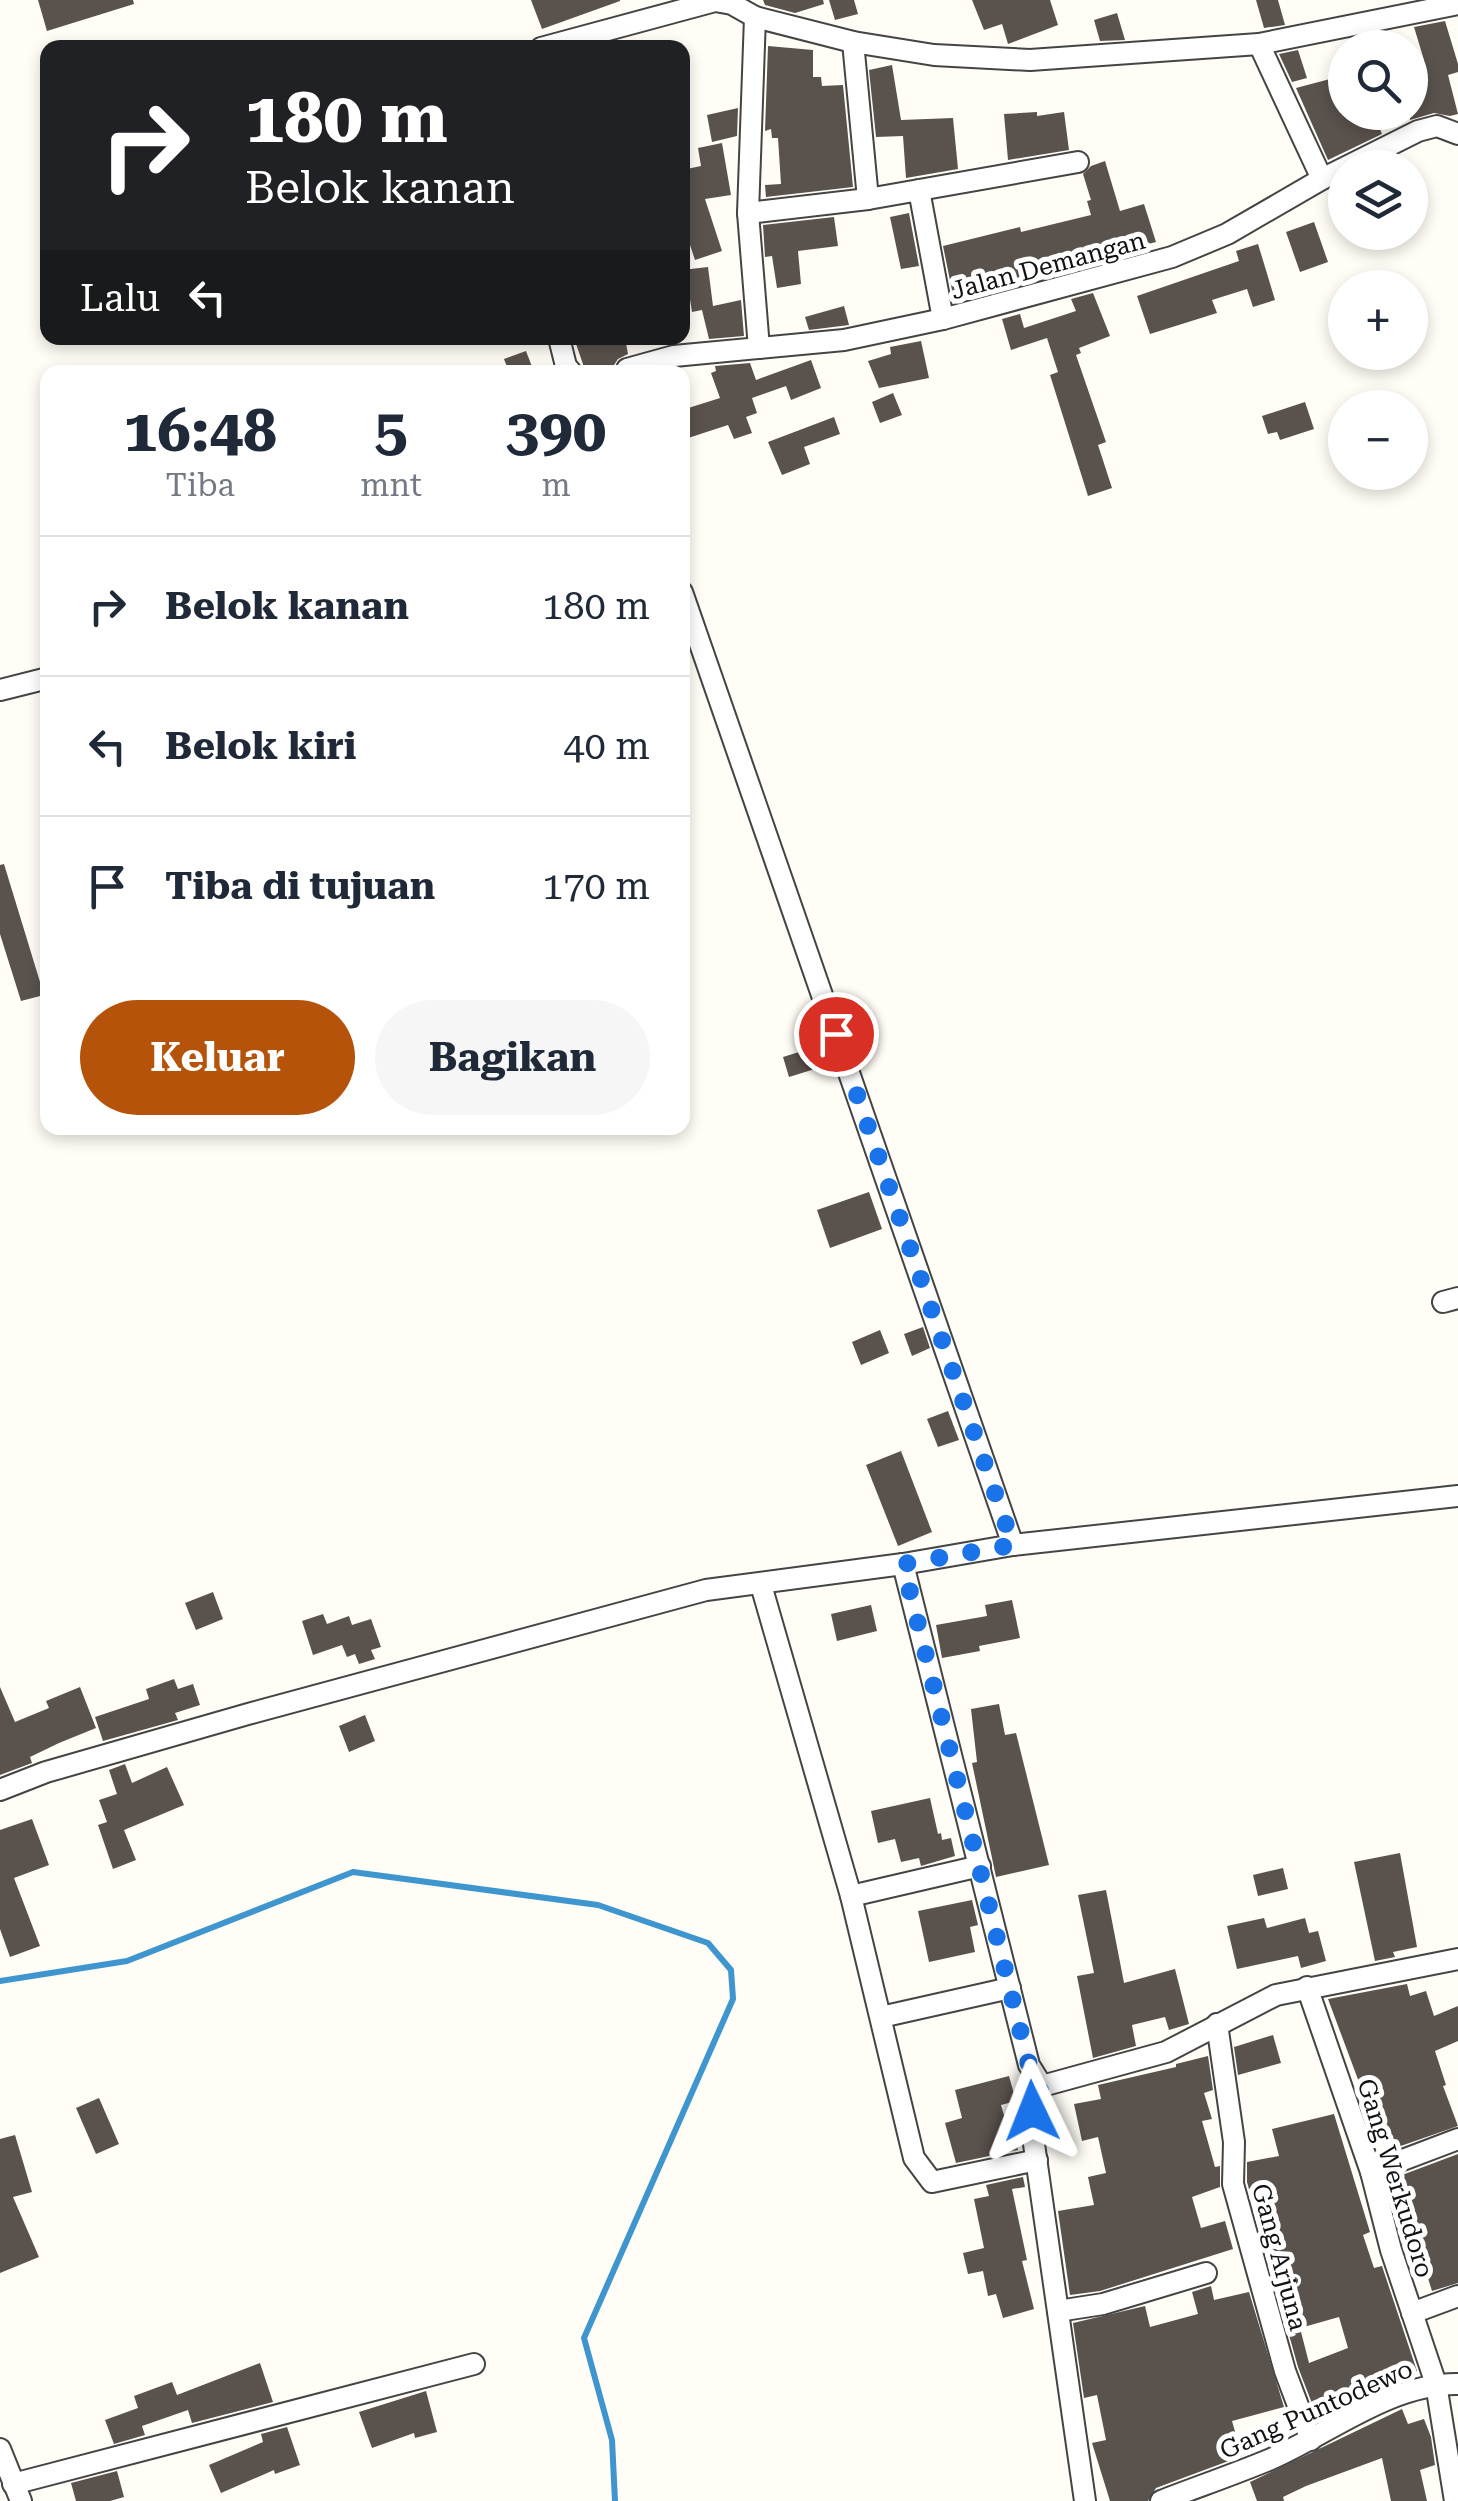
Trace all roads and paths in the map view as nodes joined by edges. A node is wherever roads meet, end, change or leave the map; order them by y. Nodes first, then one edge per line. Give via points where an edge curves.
1 (1458, 4) edge
2 (755, 17) junction
3 (571, 40) edge
4 (853, 42) junction
5 (1258, 44) junction
6 (1458, 134) edge
7 (1078, 162) dead end
8 (1322, 179) junction
9 (919, 190) junction
10 (868, 199) junction
11 (748, 214) junction
12 (942, 319) junction
13 (759, 348) junction
14 (643, 365) edge
15 (690, 615) edge
16 (40, 680) edge
17 (0, 690) edge
18 (1458, 1496) edge
19 (1013, 1545) junction
20 (903, 1564) junction
21 (761, 1585) junction
22 (0, 1790) edge
23 (980, 1866) junction
24 (851, 1896) junction
25 (1458, 1959) edge
26 (1308, 1987) junction
27 (1010, 1988) junction
28 (881, 2017) junction
29 (1217, 2024) junction
30 (1042, 2086) junction
31 (1458, 2140) edge
32 (1037, 2160) junction
33 (1371, 2172) junction
34 (1206, 2273) dead end
35 (1458, 2296) edge
36 (1058, 2311) junction
37 (1412, 2313) junction
38 (474, 2364) dead end
39 (1436, 2384) junction
40 (1458, 2384) edge
41 (1310, 2440) junction
42 (0, 2449) edge
43 (18, 2492) edge
44 (1085, 2501) edge
45 (1161, 2501) edge
46 (1455, 2501) edge

1 - 5 street
2 - 3 street via 715,1
2 - 4 street
2 - 11 street
4 - 5 street via 934,56 1030,60
4 - 10 street
5 - 8 street
6 - 8 street, Jalan Demangan via 1436,126 1418,131
7 - 9 street
8 - 12 street, Jalan Demangan via 1172,257
9 - 10 street
9 - 12 street
10 - 11 street
11 - 13 street
12 - 13 street, Jalan Demangan via 826,343
13 - 14 street, Jalan Demangan
15 - 19 street
16 - 17 street
18 - 19 street
19 - 20 street
20 - 21 street
20 - 23 street
21 - 22 street via 706,1590 498,1646
21 - 24 street
23 - 24 street
23 - 27 street
24 - 28 street
25 - 26 street
26 - 29 street
26 - 33 street, Gang Werkudoro
27 - 28 street
27 - 30 street via 1029,2065
28 - 32 street via 914,2158 932,2182
29 - 30 street via 1166,2052
29 - 41 street, Gang Arjuna via 1234,2142 1232,2184
30 - 32 street via 1032,2111
31 - 33 street
32 - 36 street
33 - 37 street, Gang Werkudoro
34 - 36 street
35 - 37 street
36 - 44 street
37 - 39 street, Gang Werkudoro
38 - 43 street
39 - 40 street
39 - 41 street, Gang Puntodewo via 1374,2406
39 - 46 street, Gang Puntodewo
41 - 45 street, Gang Puntodewo
42 - 43 street

